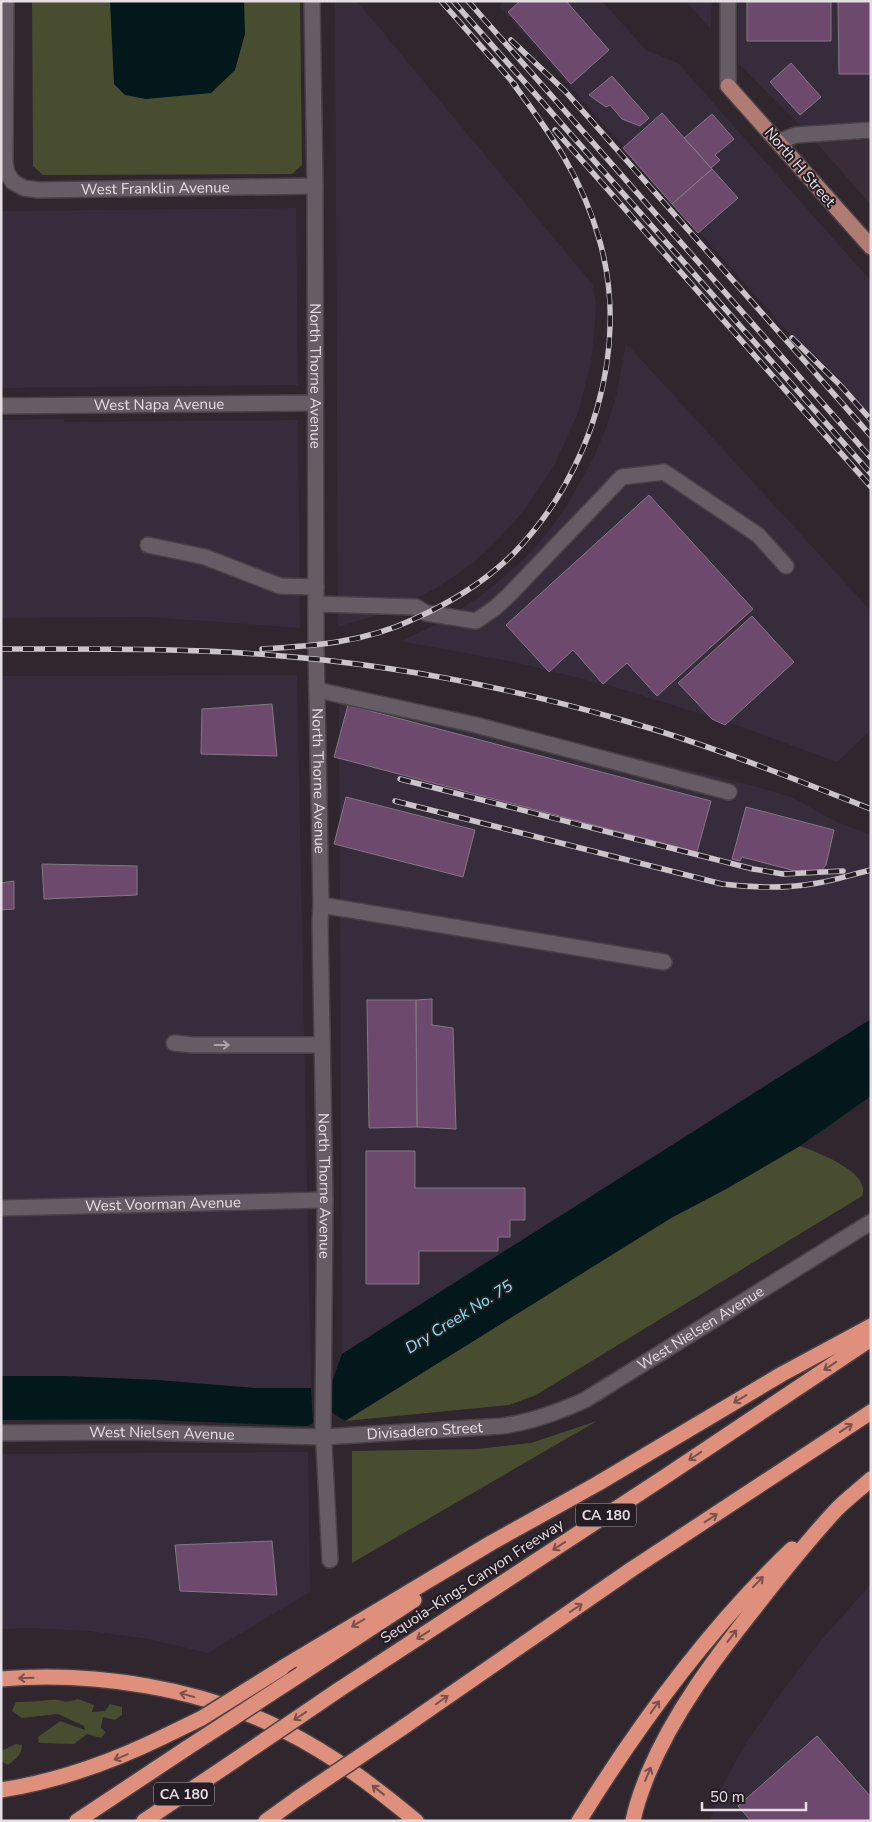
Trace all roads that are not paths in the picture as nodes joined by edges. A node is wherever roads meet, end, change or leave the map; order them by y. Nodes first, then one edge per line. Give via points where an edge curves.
1 (6, 1) edge
2 (312, 1) edge
3 (728, 1) edge
4 (728, 86) joint
5 (871, 130) edge
6 (778, 142) junction
7 (315, 186) junction
8 (7, 187) edge
9 (871, 248) edge
10 (315, 403) junction
11 (1, 406) edge
12 (148, 544) dead end
13 (786, 566) dead end
14 (316, 587) junction
15 (316, 604) junction
16 (317, 690) junction
17 (729, 792) dead end
18 (321, 905) junction
19 (664, 962) dead end
20 (174, 1043) dead end
21 (321, 1045) junction
22 (325, 1200) junction
23 (1, 1208) edge
24 (871, 1222) edge
25 (871, 1326) edge
26 (871, 1339) edge
27 (871, 1412) edge
28 (525, 1423) joint
29 (323, 1431) junction
30 (1, 1433) edge
31 (871, 1479) edge
32 (597, 1484) junction
33 (837, 1509) junction
34 (330, 1560) dead end
35 (1, 1679) edge
36 (1, 1790) edge
37 (77, 1821) edge
38 (144, 1821) edge
39 (266, 1821) edge
40 (416, 1821) edge
41 (579, 1821) edge
42 (633, 1821) edge

1 - 8 street
2 - 7 street, North Thorne Avenue
3 - 4 street
4 - 6 main road, North H Street
5 - 6 street via 796,135
6 - 9 main road, North H Street
7 - 8 street, West Franklin Avenue via 38,190
7 - 10 street, North Thorne Avenue
10 - 11 street, West Napa Avenue
10 - 14 street, North Thorne Avenue
12 - 14 street via 205,557 280,586
13 - 15 street via 758,535 664,472 622,477 509,595 476,621 426,613 416,607
14 - 15 street, North Thorne Avenue
15 - 16 street, North Thorne Avenue
16 - 17 street via 476,725
16 - 18 street, North Thorne Avenue
18 - 19 street
18 - 21 street, North Thorne Avenue
20 -> 21 street via 193,1046
21 - 22 street, North Thorne Avenue
22 - 23 street, West Voorman Avenue
22 - 29 street, North Thorne Avenue
24 - 28 street, West Nielsen Avenue via 585,1400
25 -> 32 highway via 782,1374
26 -> 38 highway, Sequoia–Kings Canyon Freeway / CA 180, bridge
39 -> 27 highway, bridge via 632,1570
28 - 29 street, Divisadero Street
29 - 30 street, West Nielsen Avenue
29 - 34 street, North Thorne Avenue
31 - 33 highway
32 -> 36 highway, bridge via 491,1543 202,1718 96,1767
32 - 37 highway, bridge
41 -> 33 highway via 673,1681 736,1606 804,1537
42 -> 33 highway via 642,1787 655,1757 695,1688 751,1612
40 -> 35 highway via 351,1770 285,1730 255,1717 137,1684 53,1677

